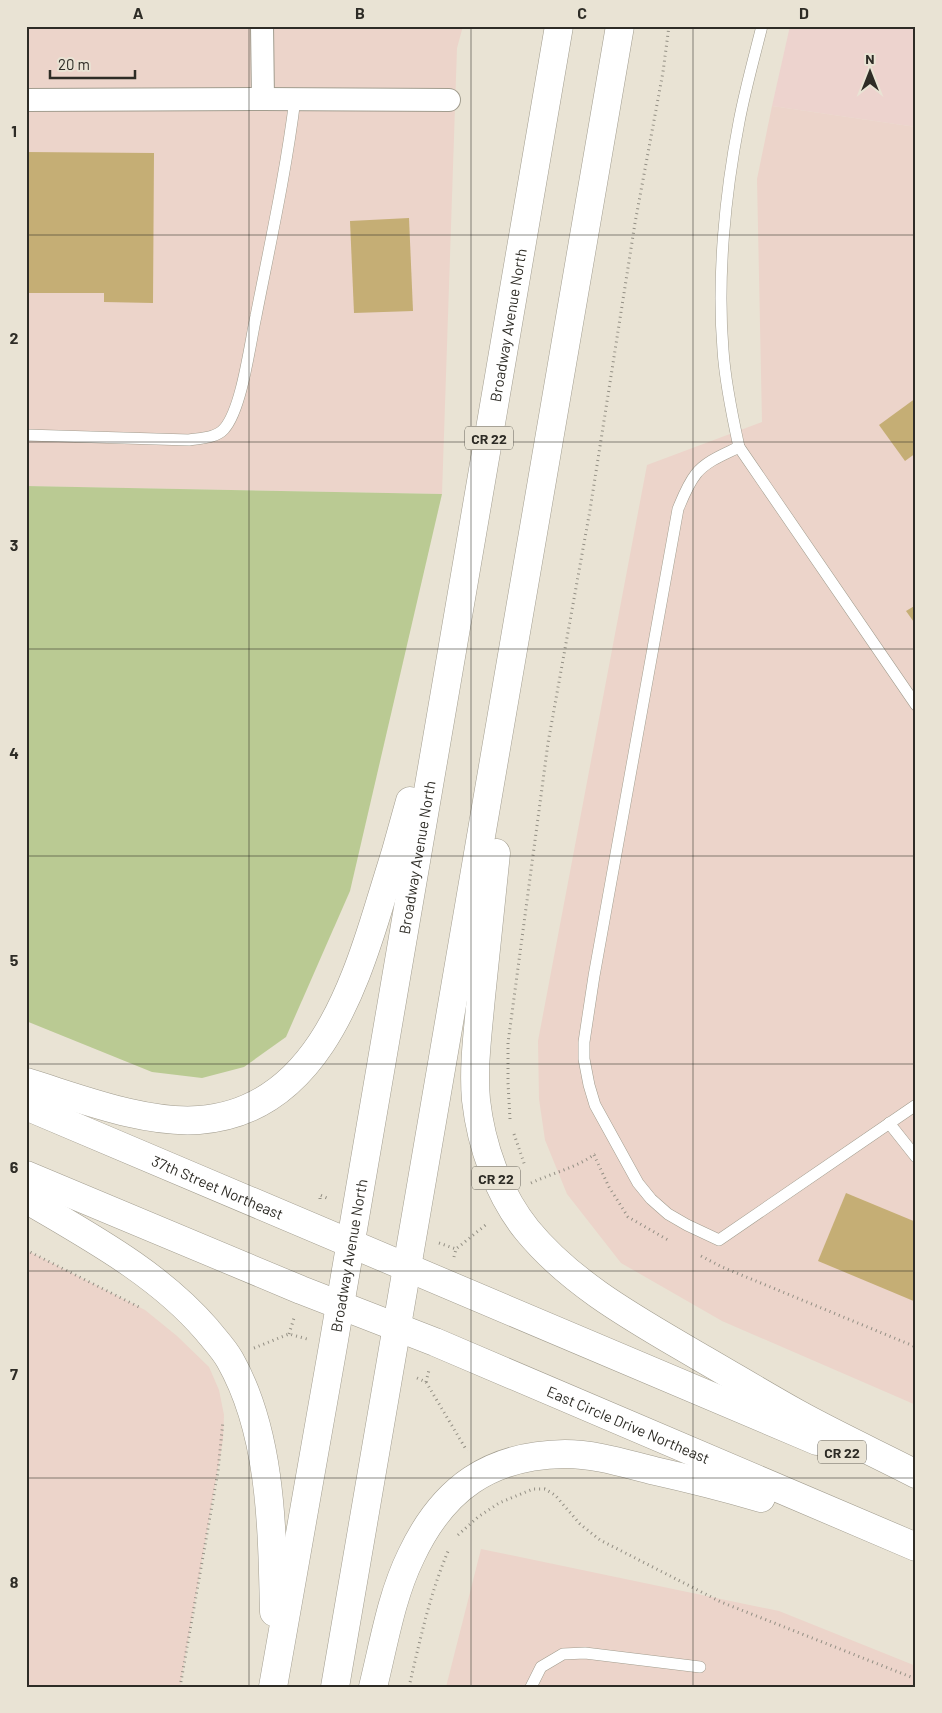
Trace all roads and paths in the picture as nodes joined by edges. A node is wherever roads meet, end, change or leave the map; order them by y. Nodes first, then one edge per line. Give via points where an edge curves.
1 (262, 26) edge
2 (559, 26) edge
3 (620, 26) edge
4 (669, 26) edge
5 (762, 26) edge
6 (262, 99) junction
7 (294, 99) junction
8 (26, 100) edge
9 (449, 100) dead end
10 (26, 435) edge
11 (739, 447) junction
12 (450, 660) junction
13 (512, 660) junction
14 (916, 705) edge
15 (26, 1082) edge
16 (916, 1105) edge
17 (26, 1106) edge
18 (890, 1123) junction
19 (510, 1124) dead end
20 (513, 1132) dead end
21 (916, 1157) edge
22 (26, 1175) edge
23 (26, 1199) edge
24 (672, 1242) dead end
25 (350, 1243) junction
26 (26, 1250) edge
27 (697, 1254) dead end
28 (408, 1268) junction
29 (340, 1304) junction
30 (145, 1310) dead end
31 (398, 1328) junction
32 (289, 1334) dead end
33 (916, 1347) edge
34 (230, 1358) junction
35 (426, 1382) dead end
36 (224, 1415) dead end
37 (480, 1474) junction
38 (916, 1474) edge
39 (916, 1483) edge
40 (499, 1503) junction
41 (876, 1531) junction
42 (454, 1540) dead end
43 (916, 1547) edge
44 (450, 1548) dead end
45 (700, 1667) dead end
46 (916, 1679) edge
47 (274, 1680) edge
48 (180, 1687) edge
49 (335, 1687) edge
50 (373, 1687) edge
51 (409, 1687) edge
52 (531, 1687) edge

1 - 6 street
2 - 12 main road, Broadway Avenue North / CR 22
3 - 13 main road, CR 22
4 - 19 path via 590,510 548,743 508,1043
5 - 11 lane via 739,122 723,242 723,351
6 - 7 street
6 - 8 street
7 - 9 street
7 - 10 lane via 288,154 247,360 235,410 224,430 208,438 189,440
11 - 14 lane
11 - 18 lane via 696,473 678,509 594,976 584,1042 589,1085 595,1105 638,1183 668,1214 719,1240
12 - 15 main road via 400,839 355,980 334,1025 294,1077 251,1108 225,1117 198,1120 140,1115
12 - 25 main road, Broadway Avenue North / CR 22
13 - 28 main road, CR 22
13 - 38 main road, CR 22 via 476,1070 481,1128 499,1184 510,1205 547,1252 629,1316 800,1415
16 - 18 lane
17 - 25 main road, 37th Street Northeast
18 - 21 lane
20 - 24 path via 531,1183 577,1166 594,1155 628,1217
22 - 29 main road
23 - 34 main road via 147,1274 193,1315
25 - 28 main road, 37th Street Northeast
25 - 29 main road, Broadway Avenue North / CR 22
26 - 30 path
27 - 33 path
28 - 31 main road, CR 22
28 - 39 main road, CR 22
29 - 31 main road, East Circle Drive Northeast
29 - 47 main road, Broadway Avenue North
31 - 41 main road, East Circle Drive Northeast
31 - 49 main road
32 - 34 path
34 - 47 main road via 256,1428 267,1486 273,1559
35 - 37 path
36 - 48 path via 218,1471
37 - 40 path
37 - 41 main road via 505,1463 533,1457 566,1454 602,1458 725,1488
37 - 50 main road via 459,1488 442,1506 425,1528 410,1557 396,1594
40 - 42 path via 478,1517
40 - 46 path via 533,1489 545,1489 600,1540 721,1602
41 - 43 main road, East Circle Drive Northeast
44 - 51 path via 438,1574
45 - 52 lane via 585,1652 563,1654 541,1667

